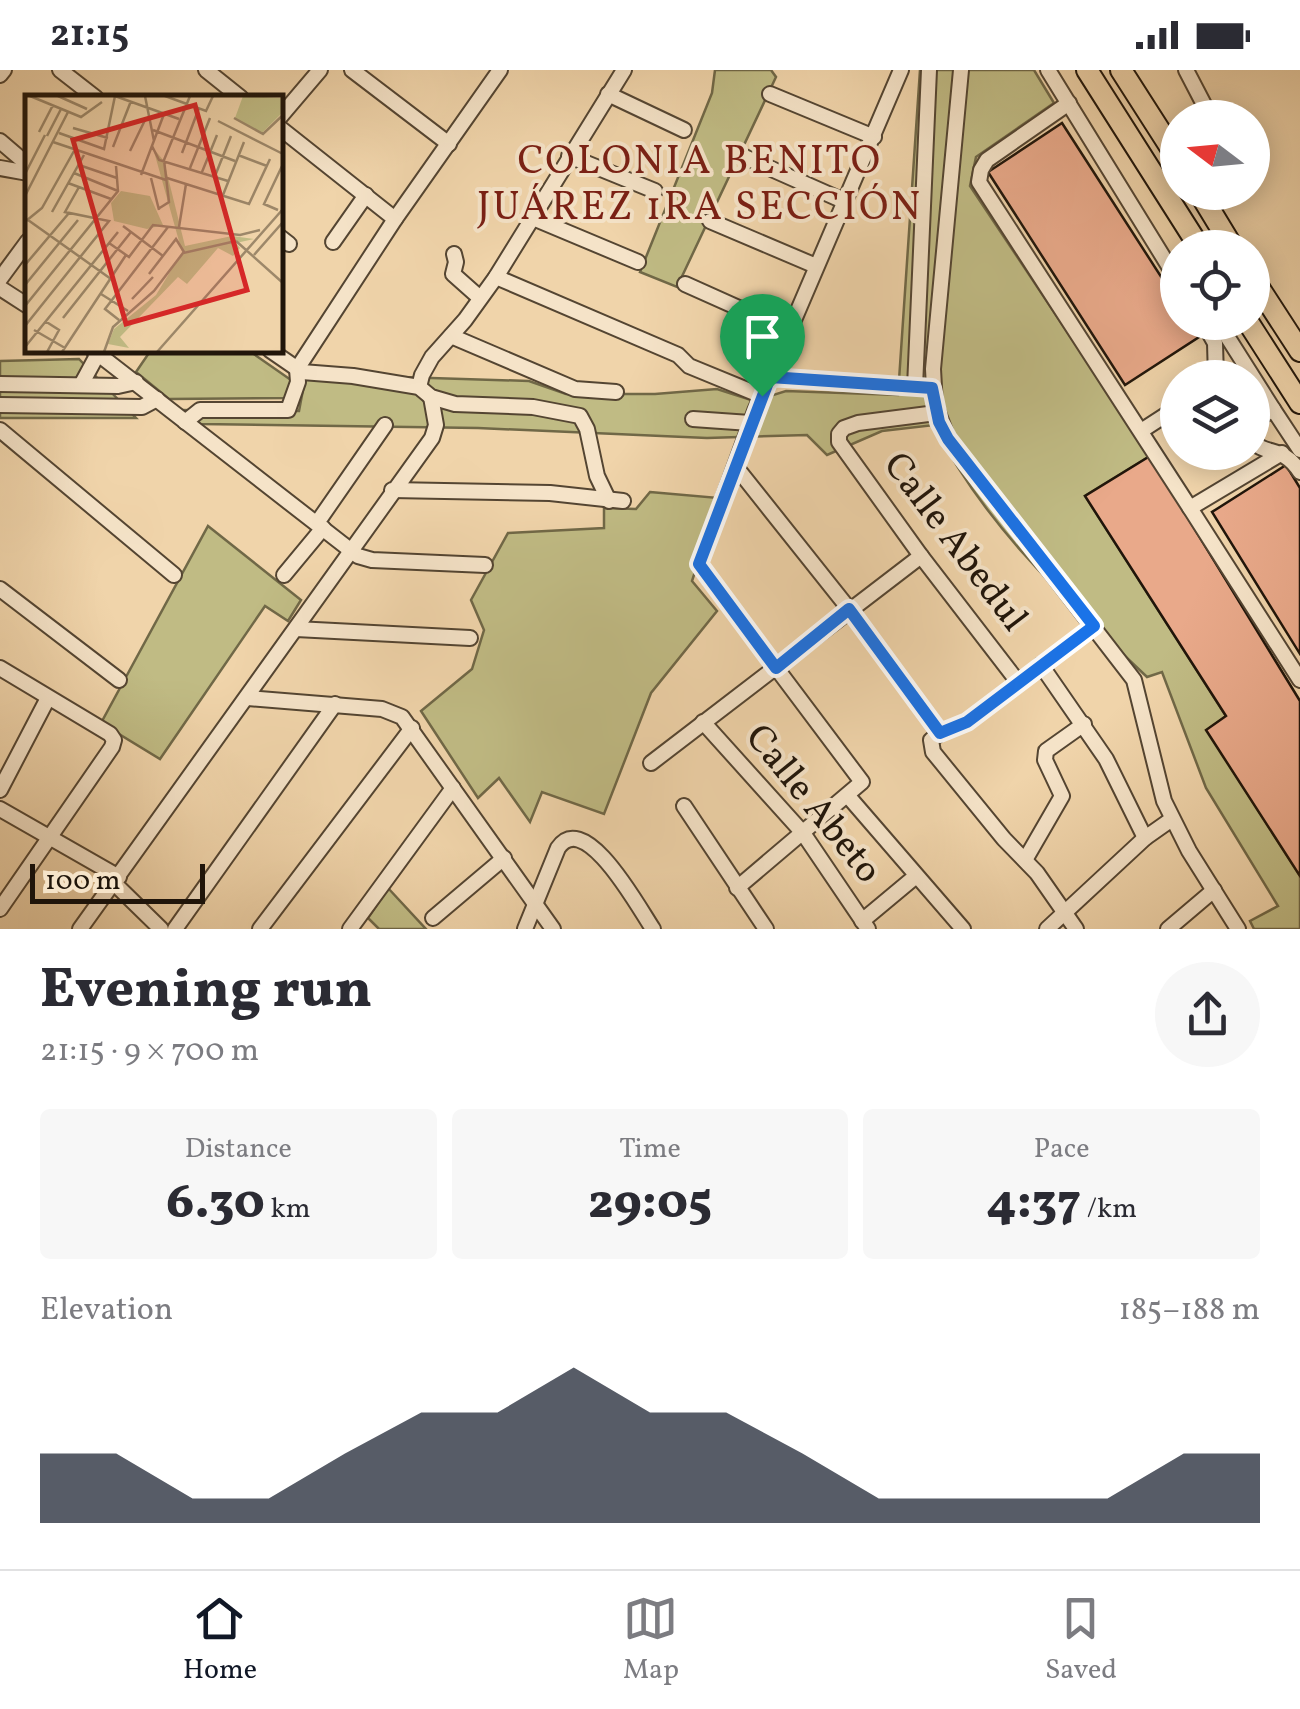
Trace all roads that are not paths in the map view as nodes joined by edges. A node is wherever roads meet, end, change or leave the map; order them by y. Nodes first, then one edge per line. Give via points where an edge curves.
1 (60, 70) edge
2 (206, 70) edge
3 (320, 70) edge
4 (352, 70) edge
5 (500, 70) edge
6 (624, 70) edge
7 (929, 70) edge
8 (961, 70) edge
9 (1048, 70) edge
10 (1087, 70) edge
11 (1121, 70) edge
12 (1186, 70) edge
13 (898, 71) edge
14 (608, 94) junction
15 (770, 94) dead end
16 (92, 95) edge
17 (236, 95) edge
18 (1202, 100) edge
19 (1069, 103) junction
20 (282, 115) edge
21 (282, 130) edge
22 (684, 130) dead end
23 (1160, 131) edge
24 (874, 137) junction
25 (0, 141) edge
26 (450, 144) junction
27 (740, 155) dead end
28 (569, 156) junction
29 (925, 157) junction
30 (25, 162) edge
31 (952, 163) junction
32 (0, 168) edge
33 (25, 172) edge
34 (655, 191) dead end
35 (366, 195) junction
36 (846, 202) junction
37 (533, 218) junction
38 (395, 219) junction
39 (710, 222) dead end
40 (1189, 230) edge
41 (333, 242) dead end
42 (25, 245) edge
43 (1160, 252) edge
44 (454, 254) dead end
45 (638, 262) dead end
46 (816, 266) junction
47 (496, 276) junction
48 (0, 278) edge
49 (685, 284) dead end
50 (0, 288) edge
51 (480, 298) junction
52 (25, 304) edge
53 (1270, 305) edge
54 (790, 331) junction
55 (451, 336) junction
56 (1229, 340) edge
57 (1259, 340) edge
58 (1300, 351) edge
59 (97, 352) edge
60 (98, 352) edge
61 (273, 352) edge
62 (297, 370) junction
63 (770, 377) junction
64 (136, 382) junction
65 (0, 384) edge
66 (82, 385) junction
67 (915, 387) junction
68 (932, 388) junction
69 (425, 392) junction
70 (616, 392) dead end
71 (762, 396) junction
72 (157, 399) junction
73 (1300, 404) edge
74 (0, 405) edge
75 (1273, 409) junction
76 (1270, 411) edge
77 (936, 412) junction
78 (1160, 419) edge
79 (693, 420) dead end
80 (186, 422) junction
81 (750, 423) junction
82 (385, 425) dead end
83 (0, 430) edge
84 (1141, 431) junction
85 (1270, 450) edge
86 (1300, 450) edge
87 (1282, 453) junction
88 (736, 467) junction
89 (1300, 472) edge
90 (392, 490) junction
91 (1190, 508) junction
92 (320, 526) junction
93 (350, 550) junction
94 (920, 556) junction
95 (485, 566) dead end
96 (174, 576) dead end
97 (284, 576) dead end
98 (0, 588) edge
99 (849, 609) junction
100 (1094, 626) junction
101 (296, 629) junction
102 (470, 638) dead end
103 (1041, 664) junction
104 (0, 668) edge
105 (776, 668) junction
106 (119, 680) dead end
107 (1300, 680) edge
108 (1018, 682) junction
109 (48, 698) junction
110 (248, 698) junction
111 (336, 704) junction
112 (704, 722) junction
113 (1084, 724) junction
114 (412, 728) junction
115 (940, 733) junction
116 (651, 763) dead end
117 (453, 788) junction
118 (0, 790) edge
119 (848, 796) junction
120 (684, 806) dead end
121 (0, 809) edge
122 (1172, 819) junction
123 (803, 833) junction
124 (51, 838) junction
125 (1146, 838) junction
126 (504, 858) junction
127 (1025, 860) junction
128 (916, 876) junction
129 (117, 880) junction
130 (737, 888) junction
131 (1214, 890) junction
132 (534, 903) junction
133 (0, 910) edge
134 (1064, 913) junction
135 (433, 918) dead end
136 (865, 925) edge
137 (358, 926) edge
138 (80, 929) edge
139 (161, 929) edge
140 (175, 929) edge
141 (260, 929) edge
142 (524, 929) edge
143 (553, 929) edge
144 (653, 929) edge
145 (766, 929) edge
146 (963, 929) edge
147 (1047, 929) edge
148 (1076, 929) edge
149 (1168, 929) edge
150 (1238, 929) edge

1 - 16 street
2 - 17 street
3 - 20 street
4 - 26 street
5 - 26 street
6 - 14 street
7 - 29 street
8 - 31 street
9 - 19 street
10 - 40 highway
11 - 23 highway
12 - 18 street
13 - 24 street
14 - 22 street
14 - 28 street
15 - 24 street
19 - 43 street
19 - 84 street via 987,160 979,182
21 - 35 street
24 - 36 street
25 - 30 street
26 - 38 street
27 - 36 street
28 - 34 street
28 - 37 street
29 - 31 street
29 - 67 street
31 - 68 street
32 - 33 street
35 - 38 street
35 - 41 street
36 - 46 street
37 - 45 street
37 - 47 street
38 - 62 street
39 - 46 street
42 - 48 street
44 - 51 street via 453,274
46 - 54 street
47 - 51 street
47 - 71 street
49 - 54 street
50 - 52 street
51 - 55 street
53 - 58 highway
54 - 63 street
55 - 69 street via 424,369
55 - 70 street via 576,389
56 - 75 street
57 - 73 highway
59 - 66 street
60 - 64 street
61 - 62 street
62 - 69 street
62 - 80 street via 288,410 200,410
63 - 67 street
63 - 71 street
64 - 66 street
64 - 72 street
65 - 66 street
67 - 68 street
68 - 77 street
69 - 90 street via 436,432
69 - 90 street via 473,406 547,408 584,420 596,476 616,501
71 - 81 street
72 - 74 street via 142,407
72 - 80 street
75 - 76 street
75 - 86 street
77 - 94 street, Calle Abedul via 851,424 839,442
77 - 100 street via 948,439
78 - 84 street
79 - 81 street
80 - 92 street
81 - 88 street
82 - 92 street
83 - 96 street
84 - 91 street
85 - 87 street
87 - 89 street
87 - 91 street
88 - 99 street
88 - 105 street via 699,564
90 - 93 street
91 - 107 street
92 - 93 street
92 - 97 street
93 - 95 street via 372,560
93 - 101 street
94 - 99 street
94 - 108 street, Calle Abedul
98 - 106 street
99 - 105 street
99 - 115 street
100 - 103 street
100 - 122 street via 1137,688
101 - 102 street
101 - 110 street
103 - 108 street
103 - 113 street
104 - 109 street
105 - 112 street
105 - 119 street via 862,782
108 - 115 street via 967,722
109 - 118 street
109 - 124 street via 114,740
110 - 111 street
110 - 129 street
111 - 114 street via 393,712
111 - 140 street
112 - 116 street
112 - 123 street, Calle Abeto
113 - 125 street
113 - 127 street via 1046,750 1062,796
114 - 117 street
114 - 141 street
115 - 127 street via 931,740 933,752
117 - 126 street
117 - 137 street
119 - 123 street
119 - 128 street
120 - 130 street
121 - 124 street
122 - 125 street
122 - 131 street
123 - 130 street
123 - 136 street, Calle Abeto
124 - 129 street
124 - 133 street
125 - 134 street
126 - 132 street
126 - 135 street
127 - 134 street
128 - 136 street
128 - 146 street
129 - 138 street
129 - 139 street
130 - 145 street
131 - 149 street
131 - 150 street
132 - 142 street
132 - 143 street
132 - 144 street via 565,840 598,849
134 - 147 street
134 - 148 street

